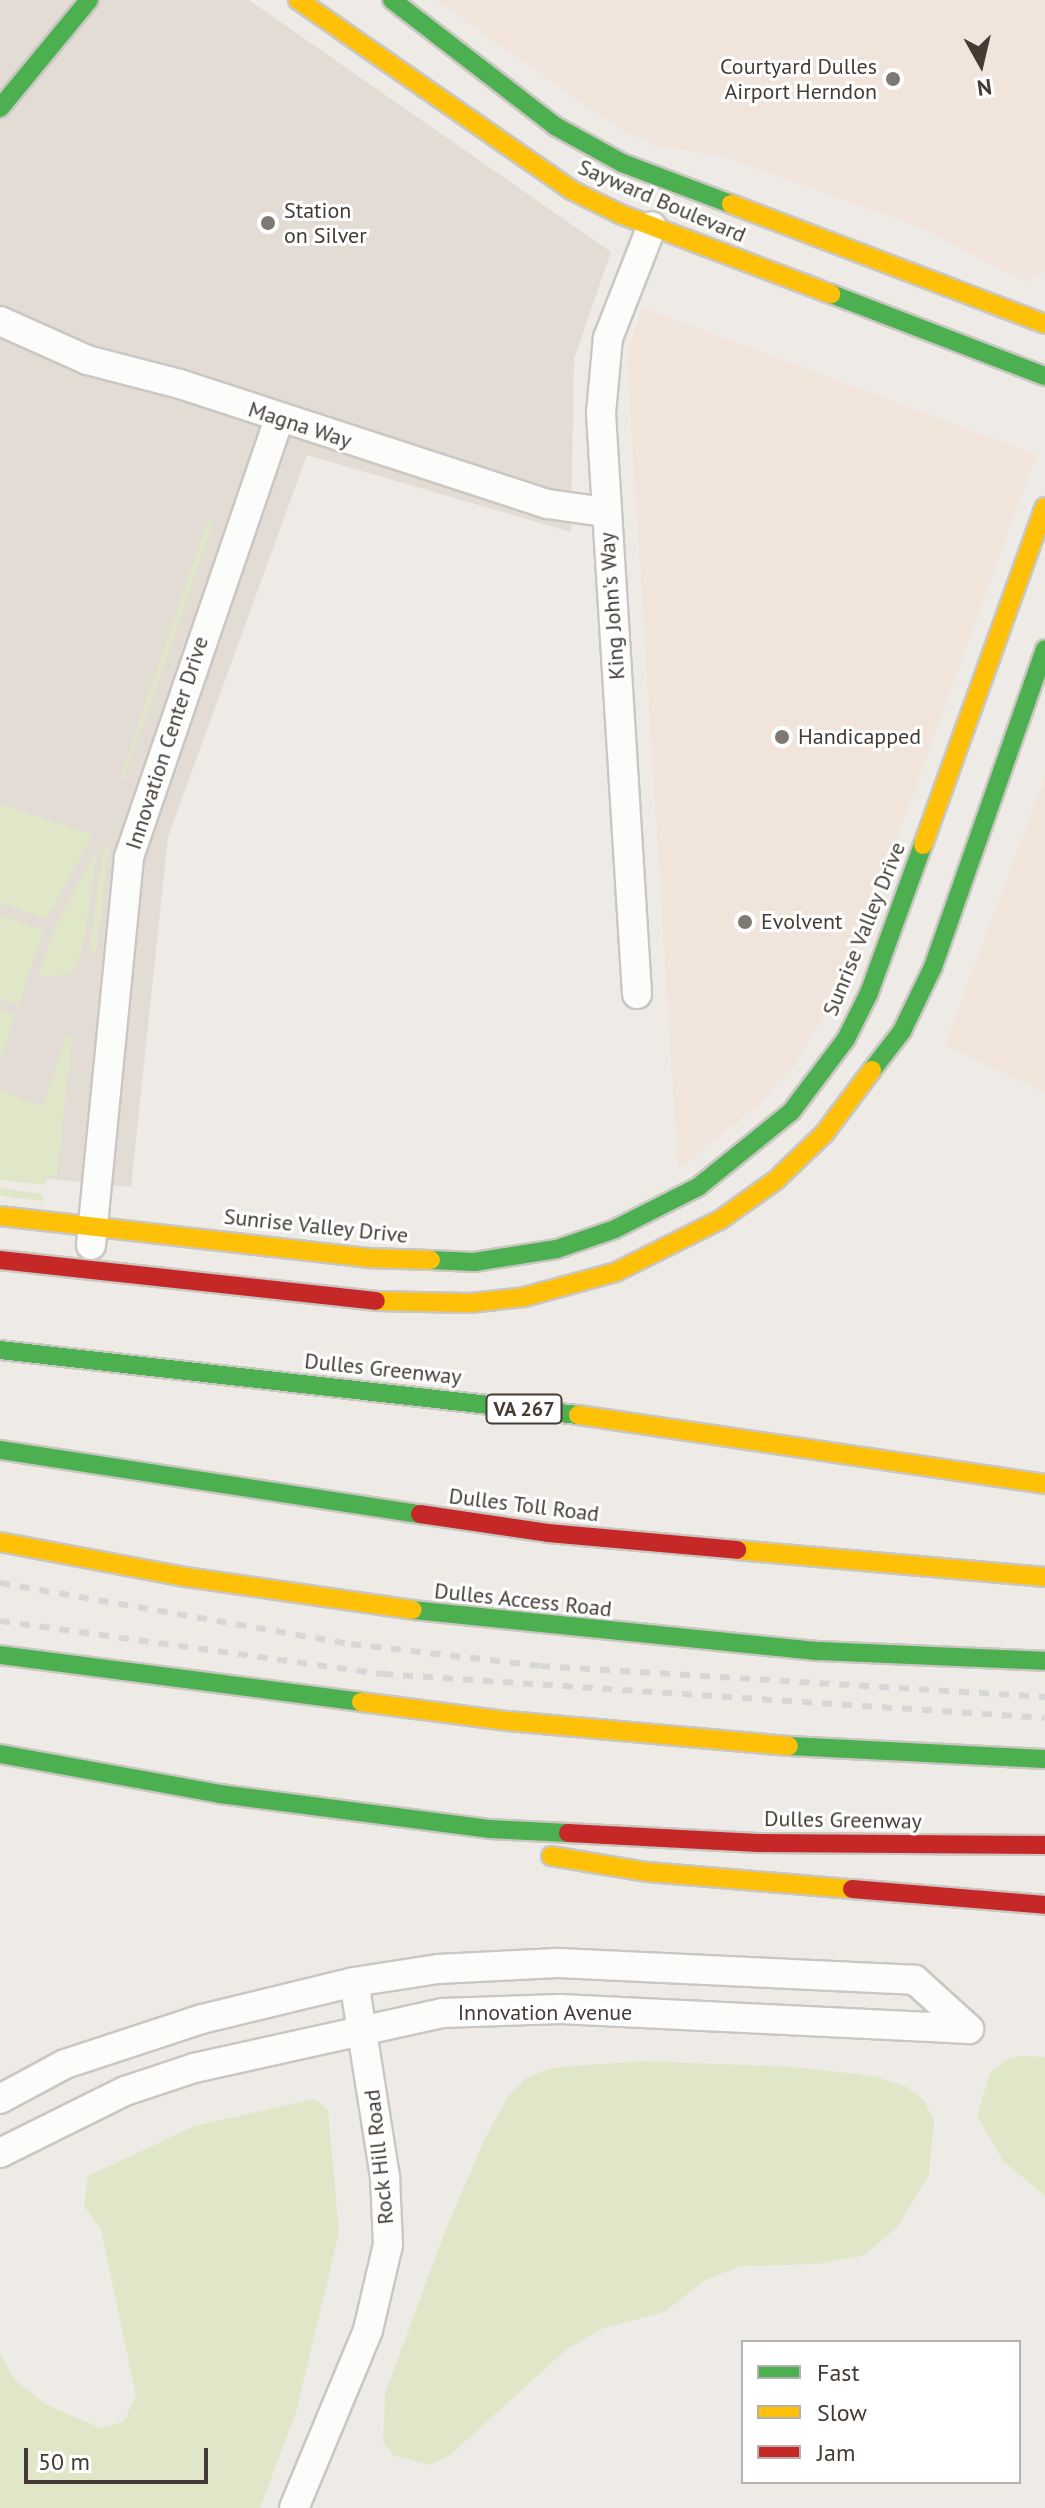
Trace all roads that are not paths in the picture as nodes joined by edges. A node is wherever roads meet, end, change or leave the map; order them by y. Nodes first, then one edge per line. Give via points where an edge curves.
1 (89, 0) edge
2 (298, 0) edge
3 (392, 0) edge
4 (0, 108) edge
5 (652, 226) junction
6 (998, 308) junction
7 (1045, 310) edge
8 (0, 321) edge
9 (1045, 324) edge
10 (1045, 376) edge
11 (279, 420) junction
12 (1045, 507) edge
13 (605, 512) junction
14 (1045, 649) edge
15 (637, 994) dead end
16 (0, 1216) edge
17 (93, 1226) junction
18 (0, 1260) edge
19 (88, 1270) junction
20 (0, 1350) edge
21 (0, 1450) edge
22 (1045, 1484) edge
23 (50, 1531) dead end
24 (0, 1542) edge
25 (1045, 1577) edge
26 (283, 1593) junction
27 (0, 1655) edge
28 (1045, 1661) edge
29 (508, 1721) junction
30 (365, 1723) dead end
31 (0, 1754) edge
32 (1045, 1759) edge
33 (401, 1820) junction
34 (1045, 1845) edge
35 (1045, 1905) edge
36 (354, 1982) junction
37 (363, 2027) junction
38 (0, 2099) edge
39 (0, 2153) edge
40 (294, 2508) edge

1 - 4 main road
2 - 5 main road, Sayward Boulevard via 538,172
3 - 6 main road, Sayward Boulevard via 497,85 587,145
5 - 10 main road, Sayward Boulevard
5 - 13 street, King John's Way via 606,350 601,413
6 - 7 main road
6 - 9 main road, Sayward Boulevard
8 - 11 street, Magna Way via 87,360 193,388
11 - 13 street, Magna Way via 548,504
11 - 17 street, Innovation Center Drive via 143,803 129,857
12 - 17 main road, Sunrise Valley Drive via 869,993 846,1039 801,1100 731,1164 666,1206 615,1229 557,1249 500,1260 404,1261
13 - 15 street, King John's Way
14 - 19 main road via 933,967 902,1031 824,1134 748,1202 666,1251 616,1272 561,1289 470,1303 404,1304
16 - 17 main road, Sunrise Valley Drive
17 - 19 street, Innovation Center Drive
18 - 19 main road
20 - 22 main road, Dulles Greenway / VA 267 via 598,1417
21 - 25 main road, Dulles Toll Road via 548,1533
23 - 26 main road
24 - 26 main road, Dulles Access Road
26 - 28 main road, Dulles Access Road via 640,1637
27 - 29 main road
29 - 30 main road
29 - 32 main road via 777,1745
31 - 33 main road
33 - 34 main road, Dulles Greenway via 668,1840
33 - 35 main road via 589,1865
36 - 37 street, Rock Hill Road
36 - 37 street, Innovation Avenue via 438,1969 557,1963 915,1980 969,2029 531,2009 443,2013
36 - 38 street, Innovation Avenue via 124,2042 65,2064
37 - 39 street, Innovation Avenue via 194,2068 125,2091
37 - 40 street, Rock Hill Road via 385,2177 388,2245 368,2330

